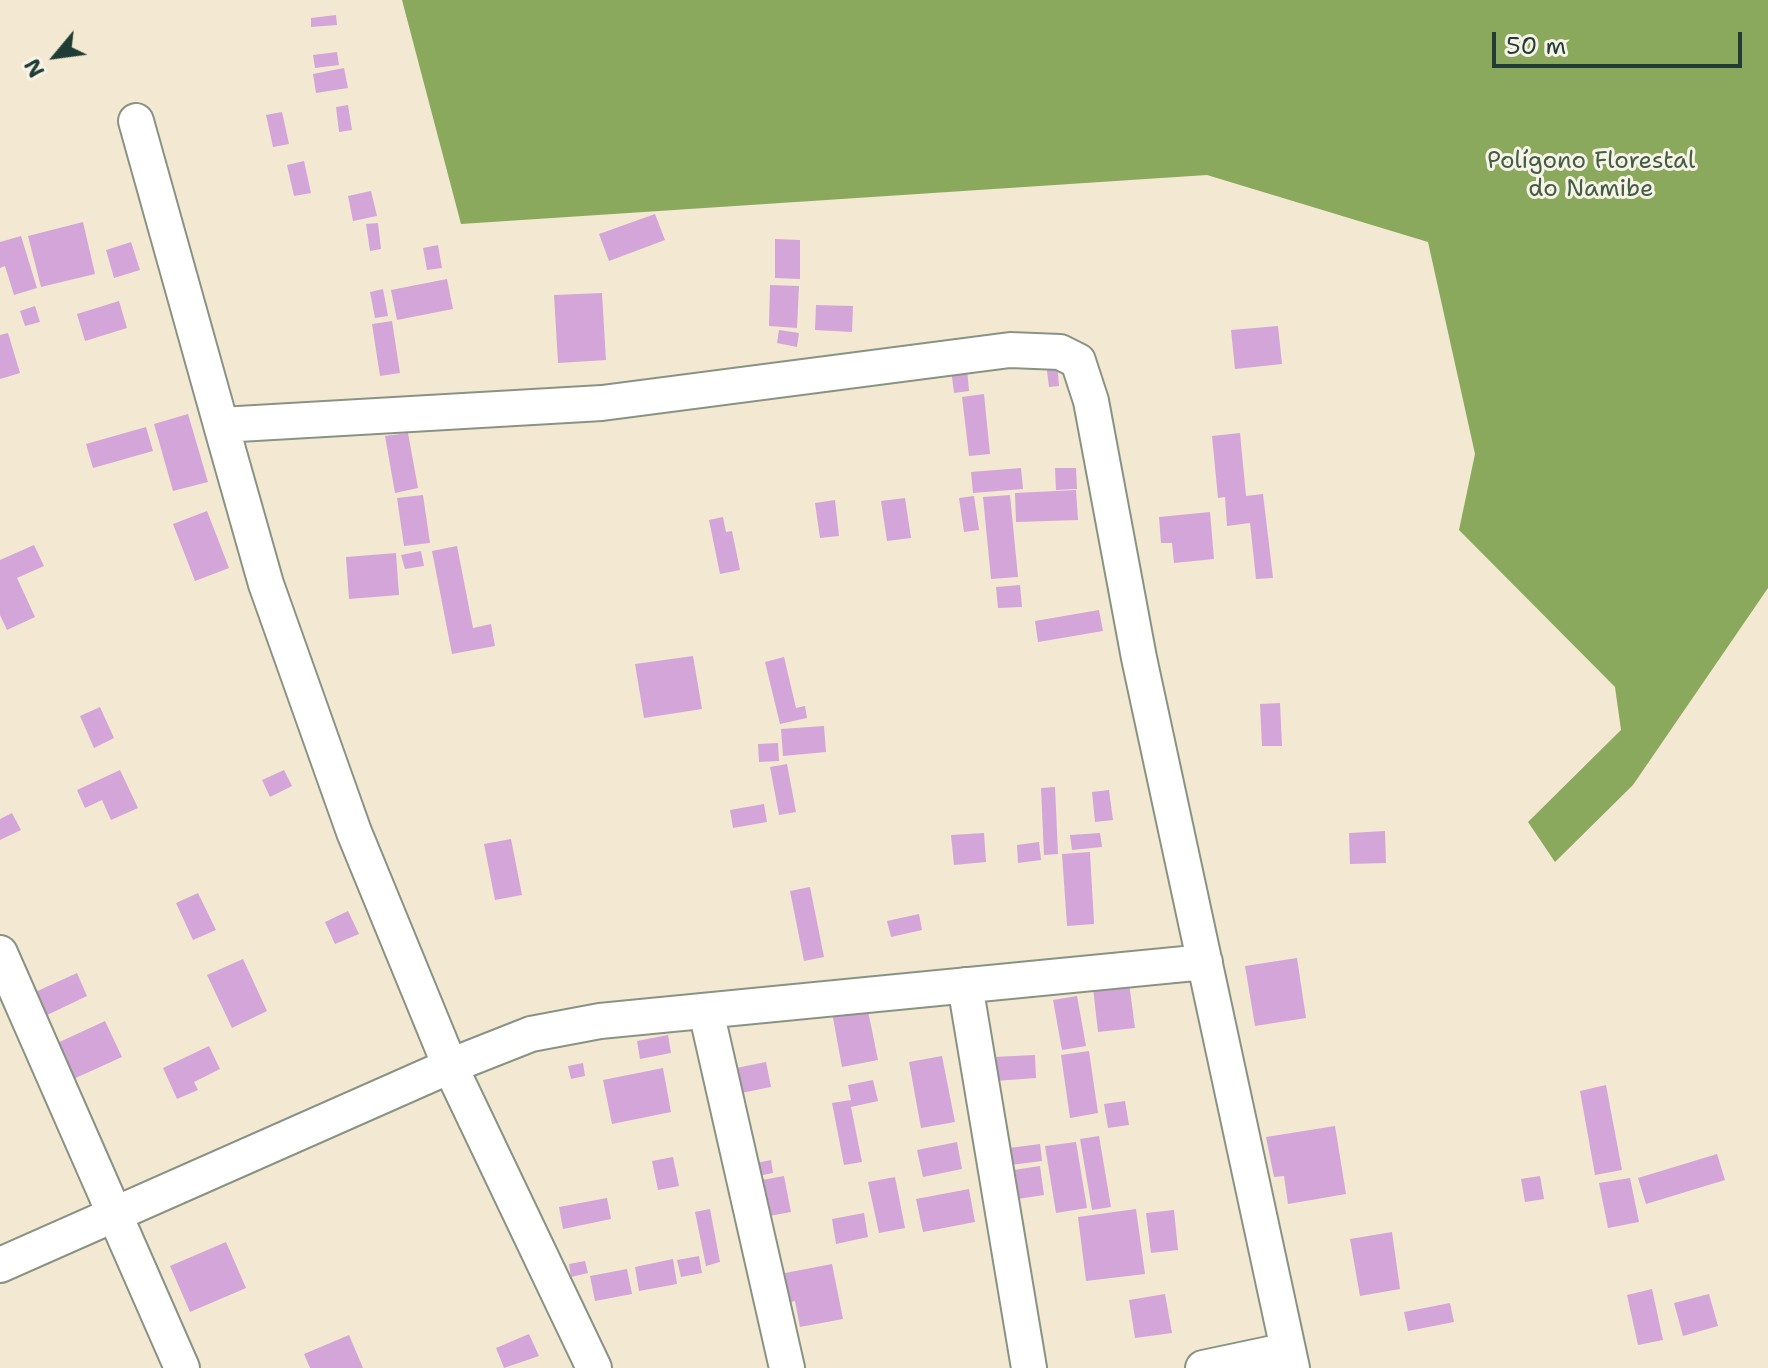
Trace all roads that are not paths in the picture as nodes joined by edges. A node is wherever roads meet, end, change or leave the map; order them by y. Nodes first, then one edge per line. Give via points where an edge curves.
1 (136, 121) dead end
2 (221, 425) junction
3 (0, 953) edge
4 (1205, 962) junction
5 (965, 985) junction
6 (706, 1011) junction
7 (450, 1066) junction
8 (112, 1215) junction
9 (0, 1265) edge
10 (1290, 1359) edge
11 (182, 1368) edge
12 (594, 1368) edge
13 (787, 1368) edge
14 (1029, 1368) edge
15 (1203, 1368) edge

1 - 2 street
2 - 4 street via 602,403 1010,350 1060,352 1078,361 1091,401 1139,658
2 - 7 street via 266,584 354,832
3 - 8 street
4 - 5 street
4 - 10 street
5 - 6 street
5 - 14 street
6 - 7 street via 531,1034
6 - 13 street
7 - 8 street
7 - 12 street
8 - 9 street
8 - 11 street
10 - 15 street

